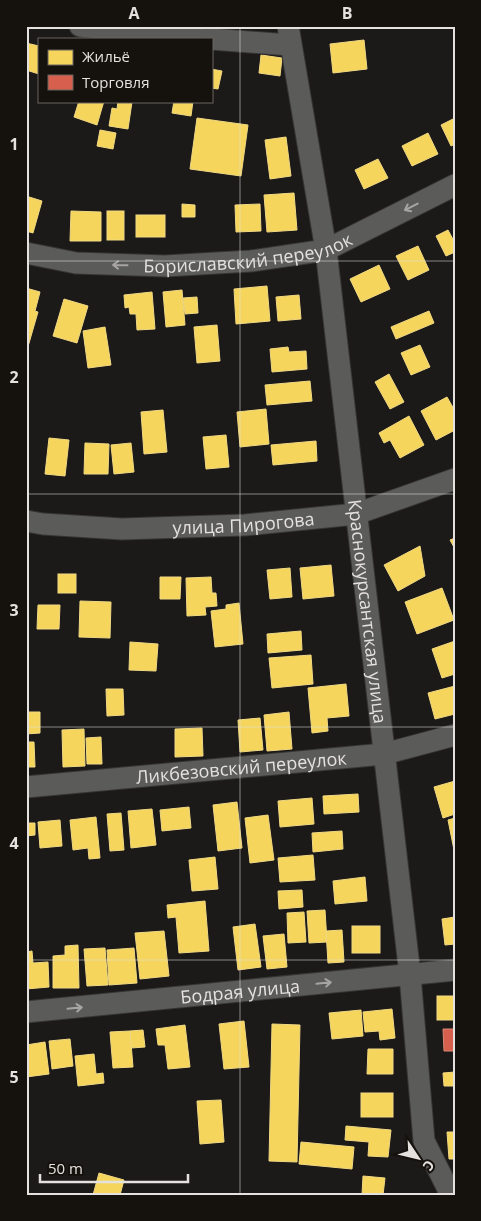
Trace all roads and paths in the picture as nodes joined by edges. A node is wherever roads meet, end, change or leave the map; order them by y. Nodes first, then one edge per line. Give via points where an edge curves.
1 (80, 26) edge
2 (289, 36) edge
3 (194, 38) edge
4 (212, 39) edge
5 (455, 185) edge
6 (326, 250) junction
7 (26, 253) edge
8 (455, 479) edge
9 (356, 514) junction
10 (26, 521) edge
11 (455, 734) edge
12 (384, 754) junction
13 (26, 787) edge
14 (455, 970) edge
15 (410, 975) junction
16 (26, 1012) edge
17 (451, 1191) edge

1 - 3 street
2 - 4 street
2 - 6 street, Краснокурсантская улица
5 -> 6 street, Бориславский переулок
6 -> 7 street, Бориславский переулок via 251,261 165,266 76,264
6 - 9 street, Краснокурсантская улица
8 - 9 street, улица Пирогова
9 - 10 street, улица Пирогова via 245,525 122,529
9 - 12 street, Краснокурсантская улица
11 - 12 street, Ликбезовский переулок
12 - 13 street, Ликбезовский переулок
12 - 15 street, Краснокурсантская улица
14 - 15 street, Бодрая улица
16 -> 15 street, Бодрая улица
15 - 17 street, Краснокурсантская улица via 424,1141

